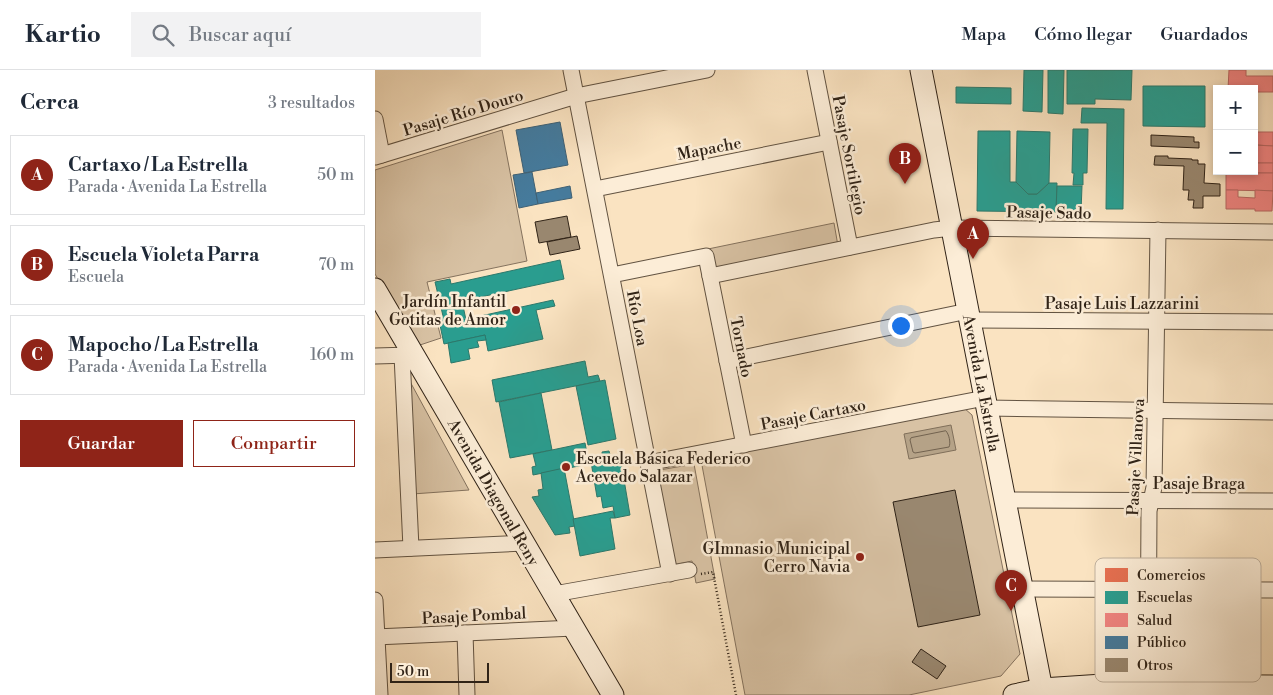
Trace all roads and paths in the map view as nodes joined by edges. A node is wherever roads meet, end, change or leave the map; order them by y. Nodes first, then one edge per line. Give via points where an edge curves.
1 (571, 70) edge
2 (707, 70) edge
3 (815, 70) edge
4 (921, 70) edge
5 (576, 96) junction
6 (375, 119) edge
7 (829, 142) junction
8 (378, 156) edge
9 (595, 189) junction
10 (952, 228) junction
11 (1158, 230) junction
12 (1273, 232) edge
13 (850, 247) junction
14 (611, 275) junction
15 (710, 276) junction
16 (375, 289) edge
17 (969, 315) junction
18 (1157, 321) junction
19 (1273, 322) edge
20 (407, 355) junction
21 (375, 356) edge
22 (727, 361) junction
23 (986, 403) junction
24 (1155, 410) junction
25 (1273, 412) edge
26 (744, 445) junction
27 (649, 463) junction
28 (1005, 500) junction
29 (1151, 500) junction
30 (1273, 501) edge
31 (524, 543) junction
32 (411, 548) junction
33 (375, 550) edge
34 (1149, 558) edge
35 (689, 570) joint
36 (670, 574) junction
37 (1022, 589) junction
38 (1095, 590) edge
39 (554, 594) junction
40 (375, 600) edge
41 (574, 628) junction
42 (465, 633) junction
43 (376, 637) edge
44 (1148, 682) edge
45 (1148, 685) junction
46 (1273, 686) edge
47 (1042, 692) edge
48 (380, 695) edge
49 (467, 695) edge
50 (613, 695) edge
51 (736, 695) edge
52 (1014, 695) edge

1 - 5 street, Río Loa
2 - 5 street, Pasaje Río Douro
3 - 7 street, Pasaje Sortilegio
4 - 10 main road, Avenida La Estrella
5 - 8 street, Pasaje Río Douro
5 - 9 street, Río Loa
6 - 8 street
7 - 9 street, Mapache
7 - 13 street, Pasaje Sortilegio
9 - 14 street, Río Loa
10 - 11 street, Pasaje Sado
10 - 13 street, Pasaje Sado
10 - 17 main road, Avenida La Estrella
11 - 12 street, Pasaje Sado
11 - 18 street, Pasaje Villanova
13 - 15 street, Pasaje Sado
14 - 15 street, Tornado via 706,256
14 - 27 street, Río Loa
15 - 22 street, Tornado
16 - 20 main road, Avenida Diagonal Reny
17 - 18 street, Pasaje Luis Lazzarini
17 - 22 street, Pasaje Luis Lazzarini
17 - 23 main road, Avenida La Estrella
18 - 19 street, Pasaje Luis Lazzarini
18 - 24 street, Pasaje Villanova
20 - 21 street
20 - 31 main road, Avenida Diagonal Reny
20 - 32 street
22 - 26 street, Tornado
23 - 24 street, Pasaje Cartaxo
23 - 26 street, Pasaje Cartaxo
23 - 28 main road, Avenida La Estrella
24 - 25 street, Pasaje Cartaxo
24 - 29 street, Pasaje Villanova
26 - 27 street, Pasaje Cartaxo
27 - 36 street, Río Loa
28 - 29 street, Pasaje Braga
28 - 37 main road, Avenida La Estrella
29 - 30 street, Pasaje Braga
29 - 34 street, Pasaje Villanova
31 - 32 street
31 - 39 main road, Avenida Diagonal Reny
32 - 33 street
35 - 36 street
35 - 51 path via 690,576 713,572
36 - 39 street
37 - 38 street
37 - 47 main road, Avenida La Estrella
39 - 41 main road, Avenida Diagonal Reny
40 - 43 street
41 - 42 street, Pasaje Pombal
41 - 50 main road, Avenida Diagonal Reny
42 - 43 street, Pasaje Pombal
42 - 49 street
43 - 48 street
44 - 45 street, Pasaje Villanova
45 - 46 main road
45 - 47 main road via 1103,685
47 - 52 main road

